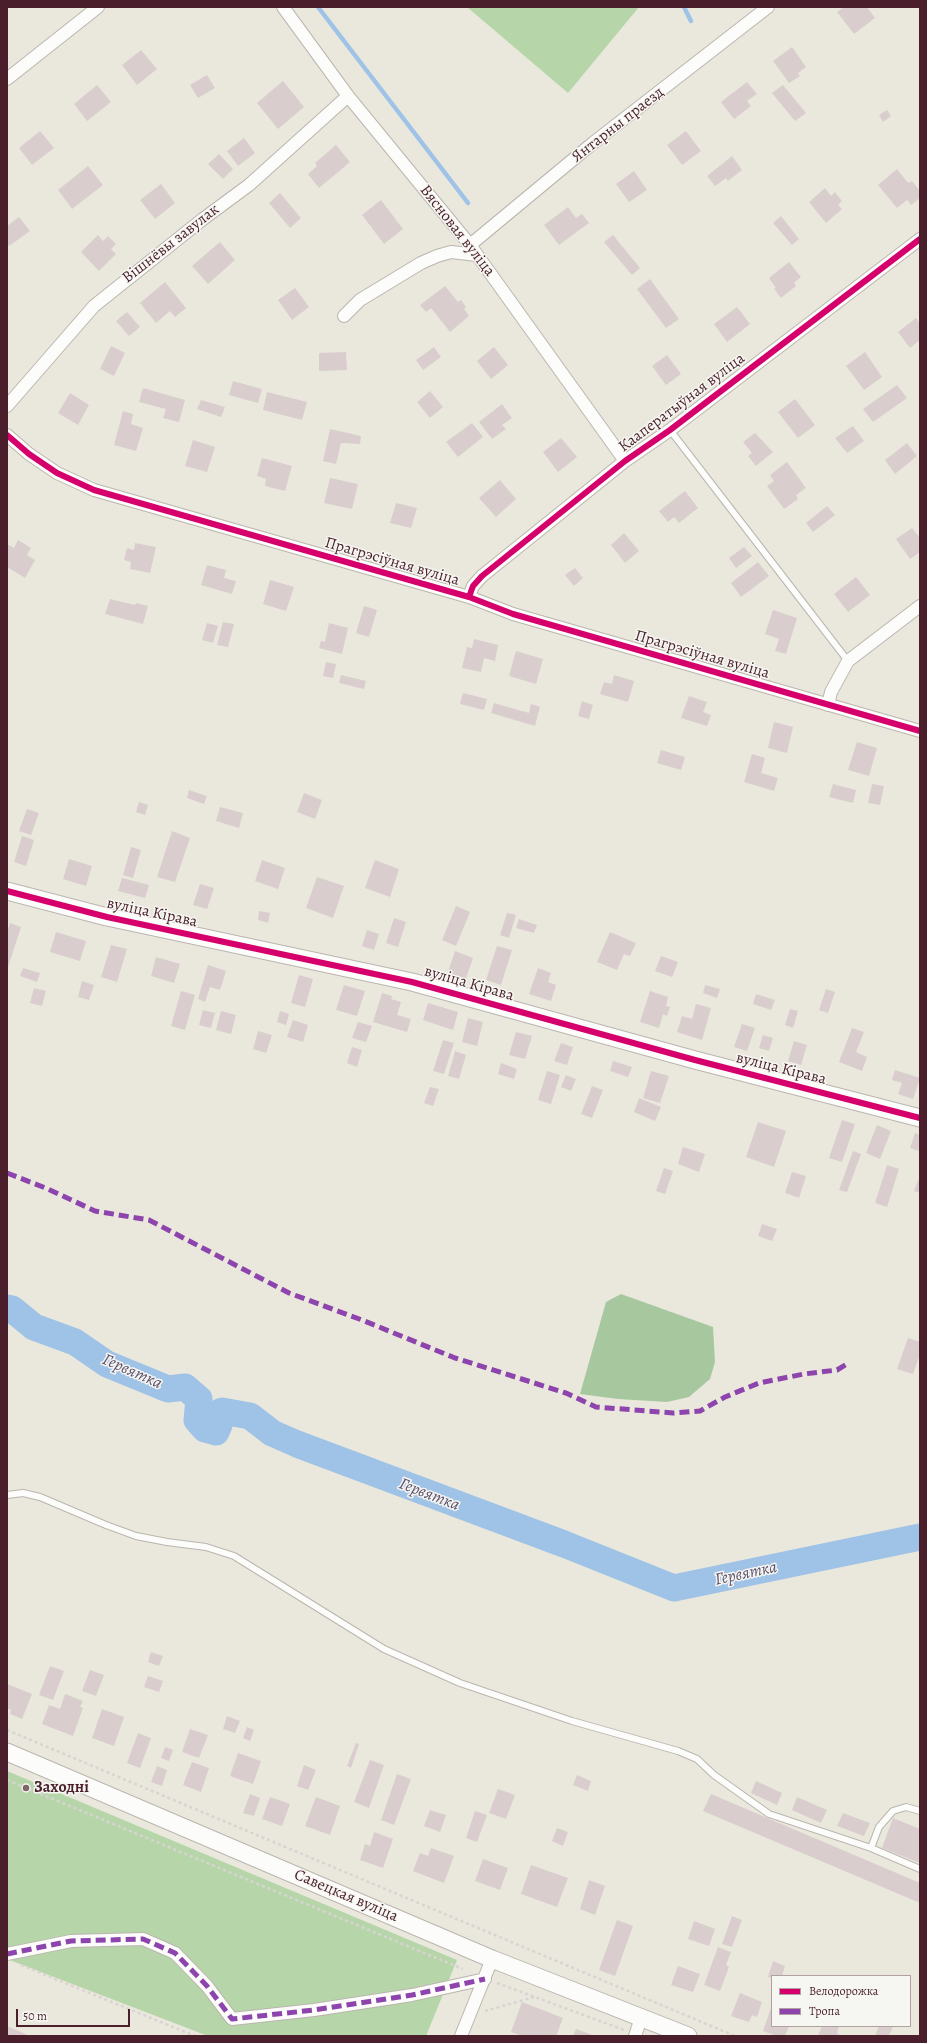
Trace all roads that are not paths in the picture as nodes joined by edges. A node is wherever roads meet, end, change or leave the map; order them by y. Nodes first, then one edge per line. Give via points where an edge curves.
1 (98, 7) edge
2 (283, 7) edge
3 (768, 7) edge
4 (7, 79) edge
5 (348, 96) junction
6 (920, 239) edge
7 (470, 245) junction
8 (477, 255) junction
9 (344, 316) dead end
10 (7, 406) edge
11 (670, 430) junction
12 (7, 435) edge
13 (625, 461) junction
14 (469, 597) junction
15 (920, 606) edge
16 (848, 661) junction
17 (828, 705) junction
18 (920, 730) edge
19 (7, 891) edge
20 (920, 1118) edge
21 (7, 1495) edge
22 (7, 1752) edge
23 (920, 1811) edge
24 (871, 1848) junction
25 (920, 1869) edge
26 (11, 1958) edge
27 (492, 1959) junction
28 (485, 1979) junction
29 (641, 2018) junction
30 (635, 2035) edge
31 (461, 2036) edge
32 (688, 2036) edge

1 - 4 street
2 - 5 street, Вясновая вуліца
3 - 7 street, Янтарны праезд via 593,144
5 - 7 street, Вясновая вуліца
5 - 10 street, Вішнёвы завулак via 249,185 94,306
6 - 11 street, Кааператыўная вуліца
7 - 8 street, Вясновая вуліца
8 - 9 street via 451,252 421,263 360,300
8 - 13 street, Вясновая вуліца
11 - 13 street, Кааператыўная вуліца
11 - 16 lane
12 - 14 street, Прагрэсіўная вуліца via 57,473 94,490
13 - 14 street, Кааператыўная вуліца via 482,576
14 - 17 street, Прагрэсіўная вуліца via 513,614
15 - 16 street
16 - 17 street via 831,692
17 - 18 street, Прагрэсіўная вуліца
19 - 20 street, вуліца Кірава via 107,917 412,982 694,1060
21 - 24 lane via 23,1493 40,1497 136,1536 206,1547 234,1556 384,1649 460,1682 572,1721 678,1751 697,1759 714,1776 769,1814
22 - 27 street, Савецкая вуліца
23 - 24 lane via 906,1807 893,1811 879,1827
24 - 25 lane
26 - 28 street via 72,1941 142,1939 175,1953 207,1986 232,2019 404,1996
27 - 28 street
27 - 29 street, Савецкая вуліца
28 - 31 street
29 - 30 street
29 - 32 street, Савецкая вуліца

